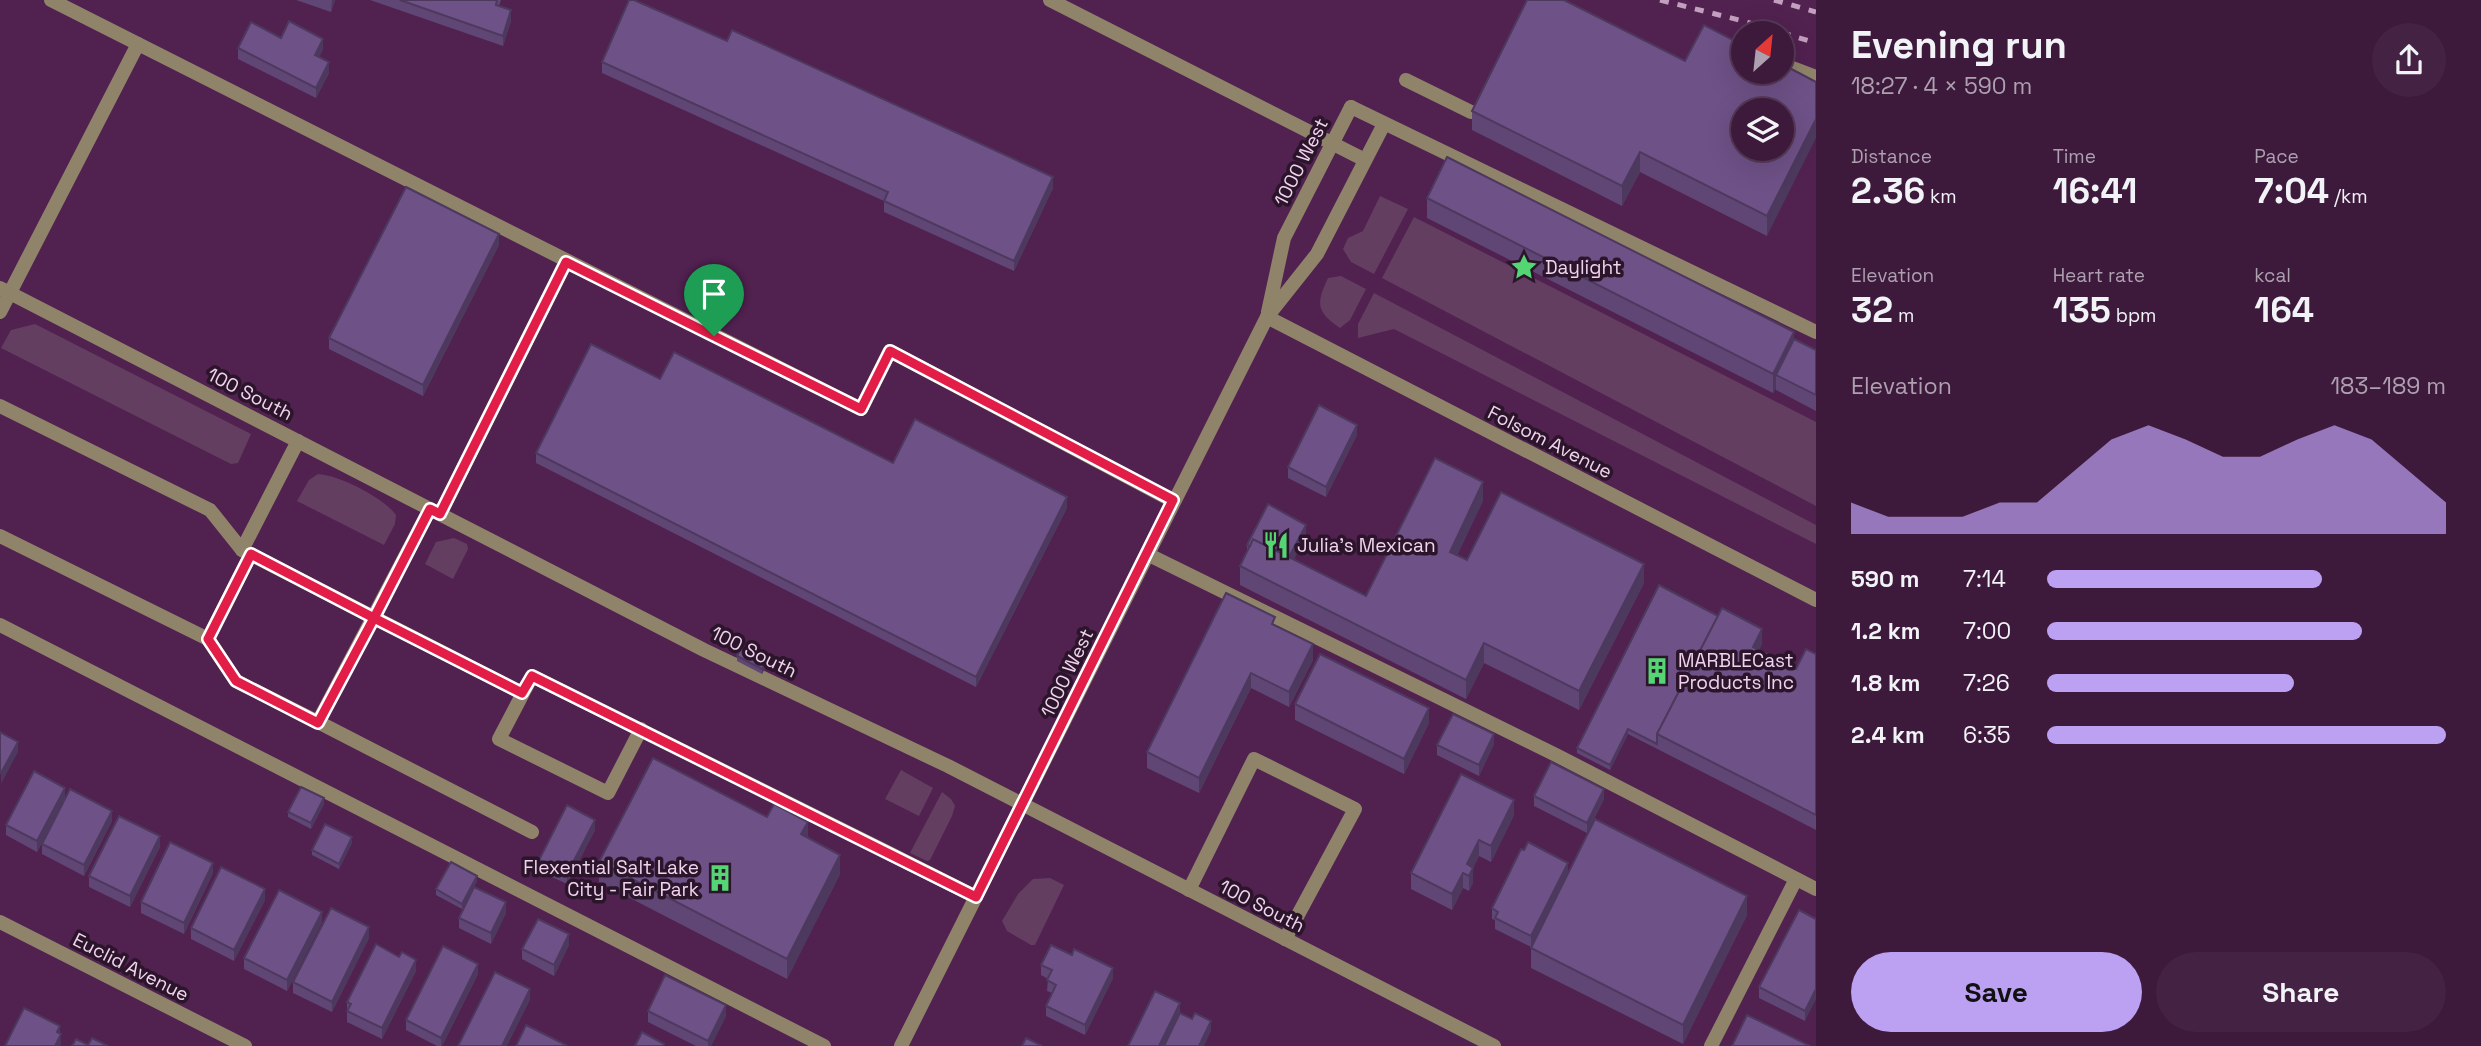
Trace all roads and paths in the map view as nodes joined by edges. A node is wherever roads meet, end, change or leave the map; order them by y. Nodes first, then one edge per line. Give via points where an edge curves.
1 (51, 0) edge
2 (1050, 0) edge
3 (138, 44) junction
4 (1794, 69) edge
5 (1816, 77) edge
6 (1406, 80) dead end
7 (1471, 112) edge
8 (1384, 124) junction
9 (1332, 143) junction
10 (1366, 160) junction
11 (566, 262) junction
12 (5, 290) edge
13 (0, 312) edge
14 (1267, 317) junction
15 (1816, 332) edge
16 (0, 406) edge
17 (298, 441) junction
18 (1173, 500) junction
19 (435, 511) junction
20 (0, 536) edge
21 (246, 552) junction
22 (1147, 554) junction
23 (1816, 600) edge
24 (374, 618) junction
25 (0, 625) edge
26 (208, 639) junction
27 (522, 693) junction
28 (318, 723) junction
29 (641, 729) junction
30 (1023, 806) junction
31 (532, 832) dead end
32 (1796, 879) junction
33 (1816, 889) edge
34 (1189, 890) junction
35 (976, 897) junction
36 (0, 922) edge
37 (1285, 939) junction
38 (245, 1046) edge
39 (824, 1046) edge
40 (901, 1046) edge
41 (1494, 1046) edge
42 (1711, 1046) edge

1 - 3 street
2 - 9 street
3 - 11 street
3 - 12 street
4 - 5 street
6 - 7 street
8 - 9 street, 1000 West via 1350,107
8 - 10 street, 1000 West
8 - 15 street
9 - 10 street
9 - 14 street, 1000 West via 1284,238
10 - 14 street, 1000 West via 1317,254
11 - 18 street via 861,409 890,351
11 - 19 street
12 - 13 street
12 - 17 street, 100 South
14 - 18 street, 1000 West
14 - 23 street, Folsom Avenue
16 - 21 street via 210,510
17 - 19 street, 100 South
17 - 21 street
18 - 22 street, 1000 West
19 - 24 street
19 - 30 street, 100 South via 704,650
20 - 26 street
21 - 24 street
21 - 26 street
22 - 30 street, 1000 West
22 - 32 street
24 - 27 street
24 - 28 street
25 - 39 street
26 - 28 street via 236,681
27 - 29 street via 532,676
27 - 29 street via 499,738 608,793
28 - 31 street
29 - 35 street
30 - 34 street, 100 South
30 - 35 street, 1000 West
32 - 33 street
32 - 42 street
34 - 37 street, 100 South
34 - 37 street via 1254,758 1355,808
35 - 40 street, 1000 West
36 - 38 street, Euclid Avenue
37 - 41 street, 100 South

